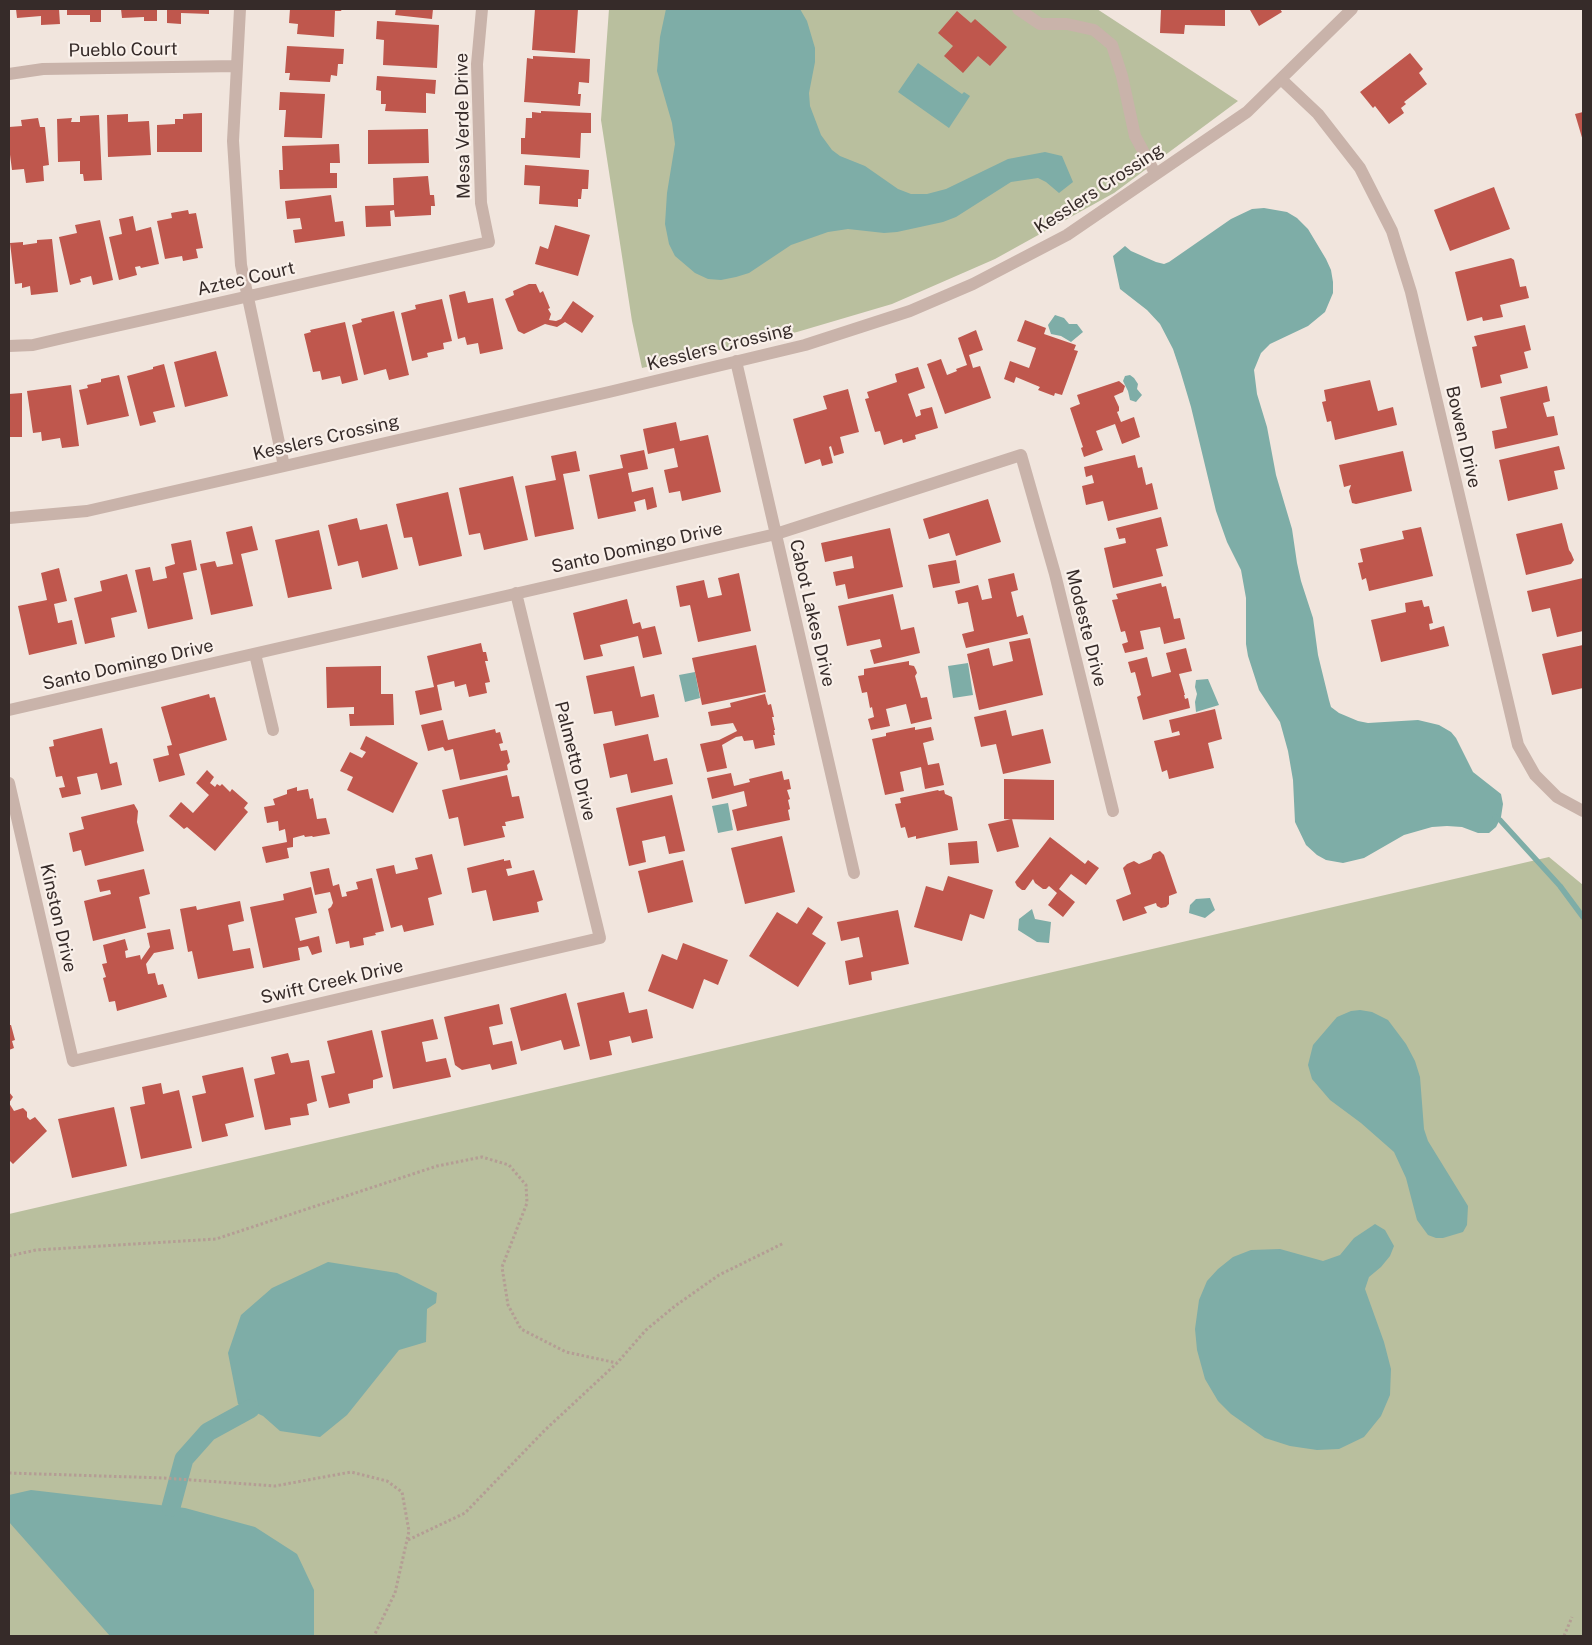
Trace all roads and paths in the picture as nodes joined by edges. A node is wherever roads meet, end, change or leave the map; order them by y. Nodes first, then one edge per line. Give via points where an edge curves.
1 (240, 9) edge
2 (482, 9) edge
3 (1018, 9) edge
4 (1352, 9) edge
5 (238, 66) junction
6 (9, 74) edge
7 (1281, 79) junction
8 (1155, 173) junction
9 (489, 242) joint
10 (248, 297) junction
11 (9, 346) edge
12 (736, 361) junction
13 (1021, 455) joint
14 (284, 466) junction
15 (9, 518) edge
16 (776, 534) junction
17 (516, 593) junction
18 (255, 654) junction
19 (9, 710) edge
20 (273, 730) dead end
21 (9, 783) edge
22 (1113, 811) dead end
23 (1583, 812) edge
24 (854, 873) dead end
25 (600, 938) joint
26 (73, 1061) joint
27 (784, 1243) dead end
28 (9, 1256) edge
29 (617, 1363) junction
30 (9, 1473) edge
31 (407, 1540) junction
32 (1572, 1617) dead end
33 (374, 1636) edge
34 (1564, 1636) edge

1 - 5 street
2 - 9 street, Mesa Verde Drive via 476,64 481,203
3 - 8 street via 1040,24 1067,24 1094,30 1112,45 1135,136
4 - 7 street, Kesslers Crossing
5 - 6 street, Pueblo Court via 43,69
5 - 10 street via 233,141 241,265
7 - 8 street, Kesslers Crossing via 1247,112
7 - 23 street, Bowen Drive via 1318,114 1360,168 1392,231 1411,292 1518,744 1534,775 1557,797
8 - 12 street, Kesslers Crossing via 1067,235 973,284 910,311 805,344
9 - 10 street, Aztec Court
10 - 11 street, Aztec Court via 33,345
10 - 14 street
12 - 14 street, Kesslers Crossing
12 - 16 street, Cabot Lakes Drive
13 - 16 street, Santo Domingo Drive
13 - 22 street, Modeste Drive via 1055,574
14 - 15 street, Kesslers Crossing via 87,511
16 - 17 street, Santo Domingo Drive
16 - 24 street, Cabot Lakes Drive
17 - 18 street, Santo Domingo Drive
17 - 25 street, Palmetto Drive
18 - 19 street, Santo Domingo Drive
18 - 20 street
21 - 26 street, Kinston Drive
25 - 26 street, Swift Creek Drive
27 - 29 path via 720,1275 675,1306 646,1330
28 - 29 path via 36,1250 216,1239 438,1166 482,1158 509,1165 526,1185 527,1203 502,1267 508,1305 521,1329 566,1352
29 - 31 path via 545,1430 465,1513
30 - 31 path via 164,1478 275,1486 351,1472 387,1481 402,1492 410,1532
31 - 33 path via 395,1593
32 - 34 path

